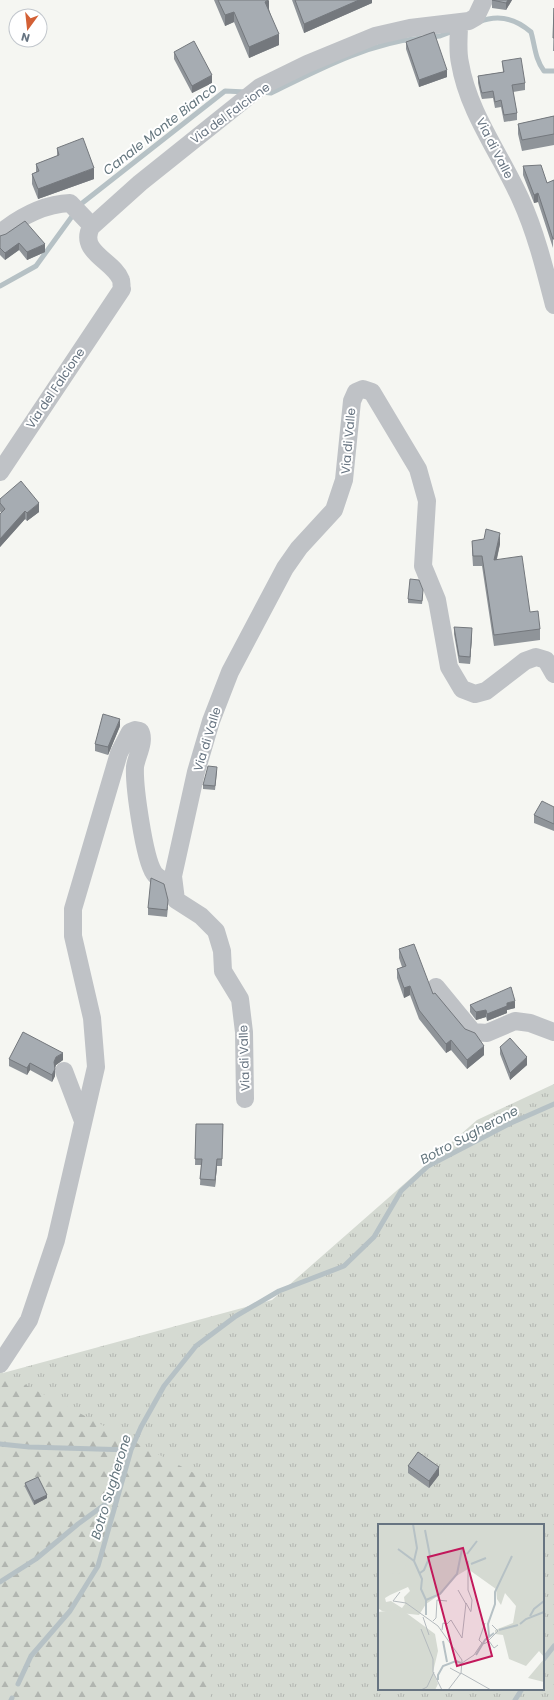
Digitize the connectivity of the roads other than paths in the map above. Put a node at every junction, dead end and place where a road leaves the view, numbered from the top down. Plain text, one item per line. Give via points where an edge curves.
1 (484, 0) edge
2 (459, 31) junction
3 (89, 222) junction
4 (0, 233) edge
5 (554, 305) edge
6 (0, 472) edge
7 (554, 674) edge
8 (173, 876) junction
9 (436, 988) dead end
10 (554, 1032) edge
11 (64, 1071) dead end
12 (246, 1099) dead end
13 (83, 1121) junction
14 (0, 1364) edge

1 - 2 street via 476,17
2 - 3 street, Via del Falcione via 410,28 370,37 260,87
2 - 5 street, Via di Valle via 460,64 468,91 521,200
3 - 4 street via 70,203 58,203 33,212
3 - 6 street, Via del Falcione via 89,243 95,253 121,280 122,289
7 - 8 street, Via di Valle via 546,660 536,657 525,661 486,691 475,694 462,689 449,667 437,600 423,566 427,501 418,469 372,392 363,389 356,392 349,418 344,480 334,510 298,548 285,568 230,672 196,772
8 - 12 street, Via di Valle via 176,900 201,916 216,931 222,951 223,971 240,999 244,1032
8 - 13 street via 166,881 159,879 147,857 135,780 135,765 142,734 135,730 130,732 119,753 73,909 73,936 92,1018 96,1067
9 - 10 street via 473,1032 487,1033 515,1021 530,1023
11 - 13 street
13 - 14 street via 56,1240 29,1320

